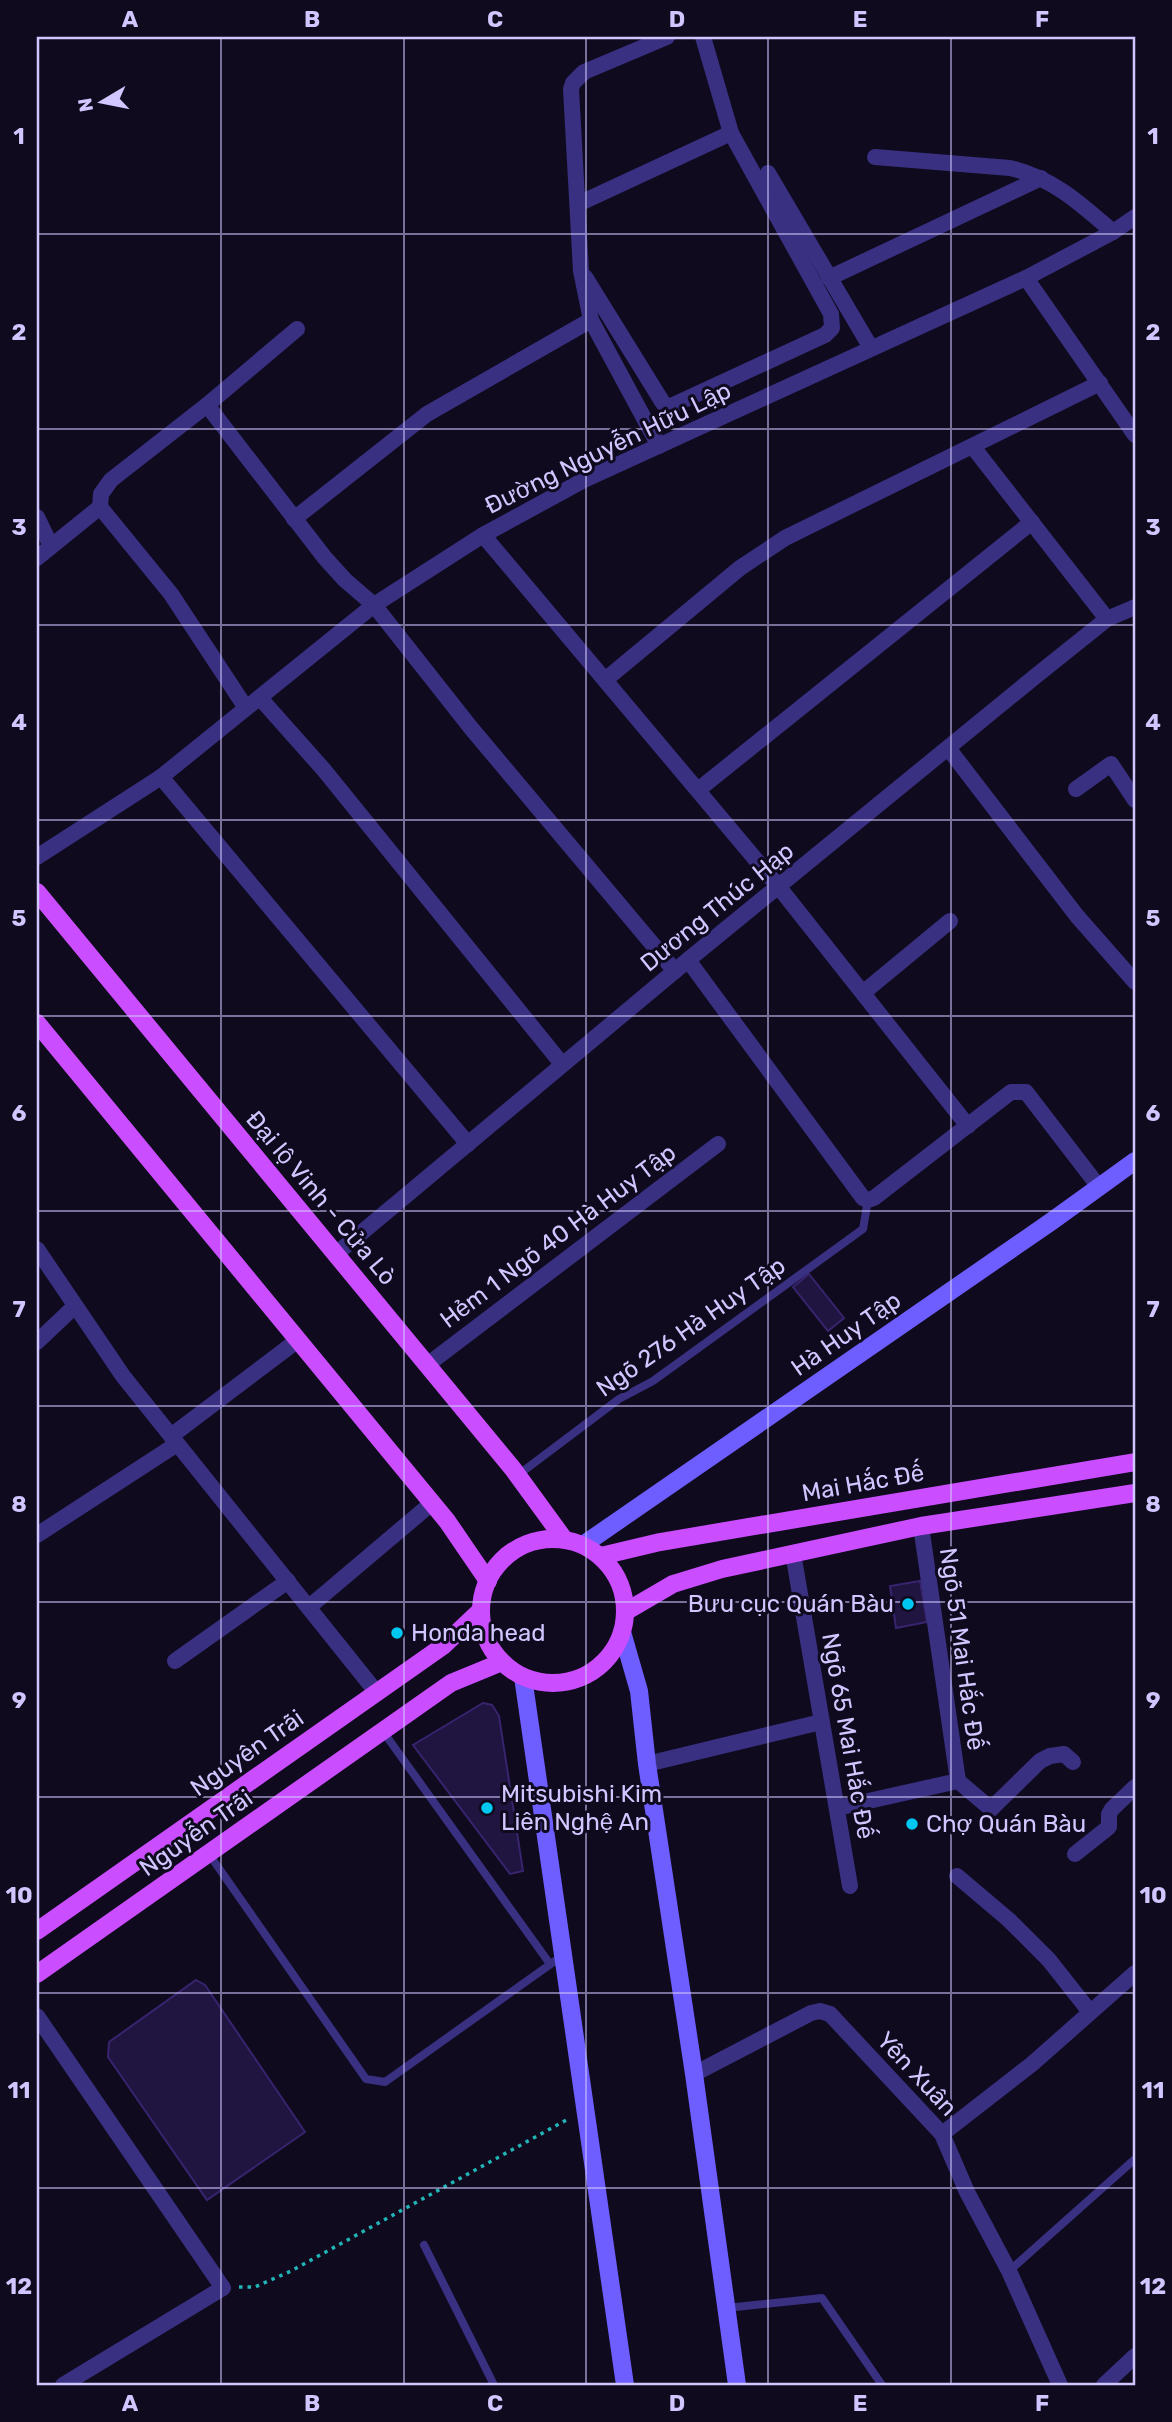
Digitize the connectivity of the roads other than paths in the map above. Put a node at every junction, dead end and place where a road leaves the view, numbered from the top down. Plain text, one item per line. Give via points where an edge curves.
1 (667, 37) edge
2 (703, 37) edge
3 (731, 133) junction
4 (875, 157) dead end
5 (768, 173) dead end
6 (1041, 178) junction
7 (578, 204) junction
8 (1135, 217) edge
9 (1113, 232) junction
10 (581, 271) junction
11 (829, 278) junction
12 (1026, 278) junction
13 (591, 320) junction
14 (297, 328) dead end
15 (871, 348) junction
16 (1100, 383) junction
17 (207, 405) junction
18 (1135, 435) edge
19 (659, 446) junction
20 (973, 447) junction
21 (100, 506) junction
22 (37, 517) edge
23 (294, 519) junction
24 (1032, 522) junction
25 (483, 536) junction
26 (51, 546) junction
27 (37, 558) edge
28 (374, 605) junction
29 (1135, 607) edge
30 (1107, 619) junction
31 (606, 680) junction
32 (260, 698) junction
33 (246, 708) junction
34 (948, 748) junction
35 (161, 776) junction
36 (1076, 789) dead end
37 (1133, 789) edge
38 (698, 790) junction
39 (37, 857) edge
40 (778, 886) junction
41 (37, 892) edge
42 (950, 921) dead end
43 (688, 960) junction
44 (675, 971) junction
45 (1135, 982) edge
46 (864, 992) junction
47 (37, 1023) edge
48 (562, 1065) junction
49 (968, 1126) junction
50 (468, 1144) junction
51 (718, 1144) dead end
52 (1135, 1161) edge
53 (1099, 1186) junction
54 (868, 1200) junction
55 (37, 1249) edge
56 (336, 1254) junction
57 (75, 1306) junction
58 (298, 1340) junction
59 (37, 1342) edge
60 (427, 1365) junction
61 (174, 1440) junction
62 (1135, 1462) edge
63 (518, 1475) junction
64 (1135, 1493) edge
65 (432, 1503) junction
66 (921, 1526) junction
67 (37, 1535) edge
68 (564, 1539) junction
69 (583, 1545) junction
70 (793, 1553) junction
71 (601, 1556) junction
72 (288, 1581) junction
73 (488, 1581) junction
74 (309, 1607) junction
75 (481, 1611) junction
76 (625, 1612) junction
77 (622, 1632) junction
78 (176, 1661) dead end
79 (502, 1662) junction
80 (523, 1677) junction
81 (377, 1693) junction
82 (821, 1722) junction
83 (382, 1730) junction
84 (1073, 1762) dead end
85 (648, 1764) junction
86 (958, 1781) junction
87 (1135, 1787) edge
88 (837, 1808) junction
89 (209, 1854) junction
90 (1075, 1854) dead end
91 (957, 1877) dead end
92 (850, 1886) dead end
93 (37, 1931) edge
94 (557, 1959) junction
95 (1135, 1973) edge
96 (37, 1974) edge
97 (1090, 2012) junction
98 (37, 2016) edge
99 (694, 2074) junction
100 (942, 2134) junction
101 (1135, 2160) edge
102 (424, 2245) dead end
103 (1009, 2271) junction
104 (726, 2308) junction
105 (1135, 2356) edge
106 (63, 2385) edge
107 (494, 2385) edge
108 (625, 2385) edge
109 (737, 2385) edge
110 (882, 2385) edge
111 (1060, 2385) edge
112 (1104, 2385) edge

1 - 7 street via 584,72 573,83
2 - 3 street
3 - 7 street
3 - 10 street via 831,314 829,332 669,407
4 - 6 street via 1010,168
5 - 11 street
6 - 9 street
6 - 11 street
7 - 10 street
8 - 9 street, Đường Nguyễn Hữu Lập
9 - 12 street, Đường Nguyễn Hữu Lập
10 - 13 street
11 - 15 street
12 - 15 street, Đường Nguyễn Hữu Lập
12 - 16 street
13 - 19 street
13 - 23 street via 427,414
14 - 17 street
15 - 19 street, Đường Nguyễn Hữu Lập
16 - 18 street
16 - 20 street
17 - 21 street via 111,480 101,494
17 - 23 street
19 - 25 street, Đường Nguyễn Hữu Lập via 584,480
20 - 24 street
20 - 31 street via 766,549
21 - 26 street
21 - 33 street via 171,594
22 - 26 street
23 - 28 street via 345,580
24 - 30 street
24 - 38 street
25 - 28 street, Đường Nguyễn Hữu Lập
25 - 31 street
26 - 27 street
28 - 32 street, Đường Nguyễn Hữu Lập
28 - 44 street
29 - 30 street, Dương Thúc Hạp
30 - 34 street, Dương Thúc Hạp
31 - 38 street
32 - 33 street, Đường Nguyễn Hữu Lập
32 - 48 street via 324,770
33 - 35 street, Đường Nguyễn Hữu Lập
34 - 40 street, Dương Thúc Hạp
34 - 45 street via 1077,916
35 - 39 street, Đường Nguyễn Hữu Lập
35 - 50 street
36 - 37 street via 1111,764
38 - 40 street
40 - 43 street, Dương Thúc Hạp
40 - 46 street
41 - 56 main road, Đại lộ Vinh - Cửa Lò
42 - 46 street
43 - 44 street, Dương Thúc Hạp
43 - 54 street
44 - 48 street, Dương Thúc Hạp
46 - 49 street
47 - 58 main road
48 - 50 street, Dương Thúc Hạp
49 - 53 street via 1011,1092 1026,1092
49 - 54 street
50 - 56 street, Dương Thúc Hạp
51 - 60 street, Hẻm 1 Ngõ 40 Hà Huy Tập
52 - 53 street, Hà Huy Tập
53 - 69 street, Hà Huy Tập
54 - 63 lane, Ngõ 276 Hà Huy Tập via 863,1229
55 - 57 street
56 - 60 main road, Đại lộ Vinh - Cửa Lò
57 - 59 street
57 - 61 street
58 - 61 street
58 - 65 main road
60 - 63 main road, Đại lộ Vinh - Cửa Lò
61 - 67 street
61 - 72 street
62 - 71 main road, Mai Hắc Đế
63 - 68 main road, Đại lộ Vinh - Cửa Lò
64 - 66 main road
65 - 73 main road
65 - 74 street
66 - 70 main road
66 - 86 street, Ngõ 51 Mai Hắc Đế
68 - 69 main road
68 - 73 main road via 523,1545 506,1556
69 - 71 main road
70 - 76 main road via 673,1584
70 - 82 street, Ngõ 65 Mai Hắc Đế
71 - 76 main road via 614,1572
72 - 74 street
72 - 78 street
73 - 75 main road
74 - 81 street
75 - 79 main road via 483,1631
75 - 81 main road, Nguyên Trãi via 443,1646
76 - 77 main road
77 - 80 main road via 614,1651 583,1678 563,1684
77 - 85 street via 639,1691
79 - 80 main road
79 - 83 main road via 452,1683
80 - 94 street
81 - 93 main road, Nguyên Trãi
82 - 85 street
82 - 88 street, Ngõ 65 Mai Hắc Đế
83 - 89 main road, Nguyễn Trãi
83 - 94 lane
84 - 86 street via 1064,1754 1040,1761 991,1809
85 - 99 street
86 - 88 street, Ngõ 51 Mai Hắc Đế
87 - 90 street via 1112,1809 1109,1827
88 - 92 street, Ngõ 65 Mai Hắc Đế
89 - 94 lane via 366,2079 385,2082
89 - 96 main road, Nguyễn Trãi
91 - 97 street via 1049,1959
94 - 108 street
95 - 97 street
97 - 100 street
98 - 106 street via 223,2288
99 - 100 street, Yên Xuân via 820,2011 830,2014
99 - 104 street
100 - 103 street, Yên Xuân
101 - 103 lane
102 - 107 lane
103 - 111 street, Yên Xuân
104 - 109 street
104 - 110 lane via 822,2298
105 - 112 street

